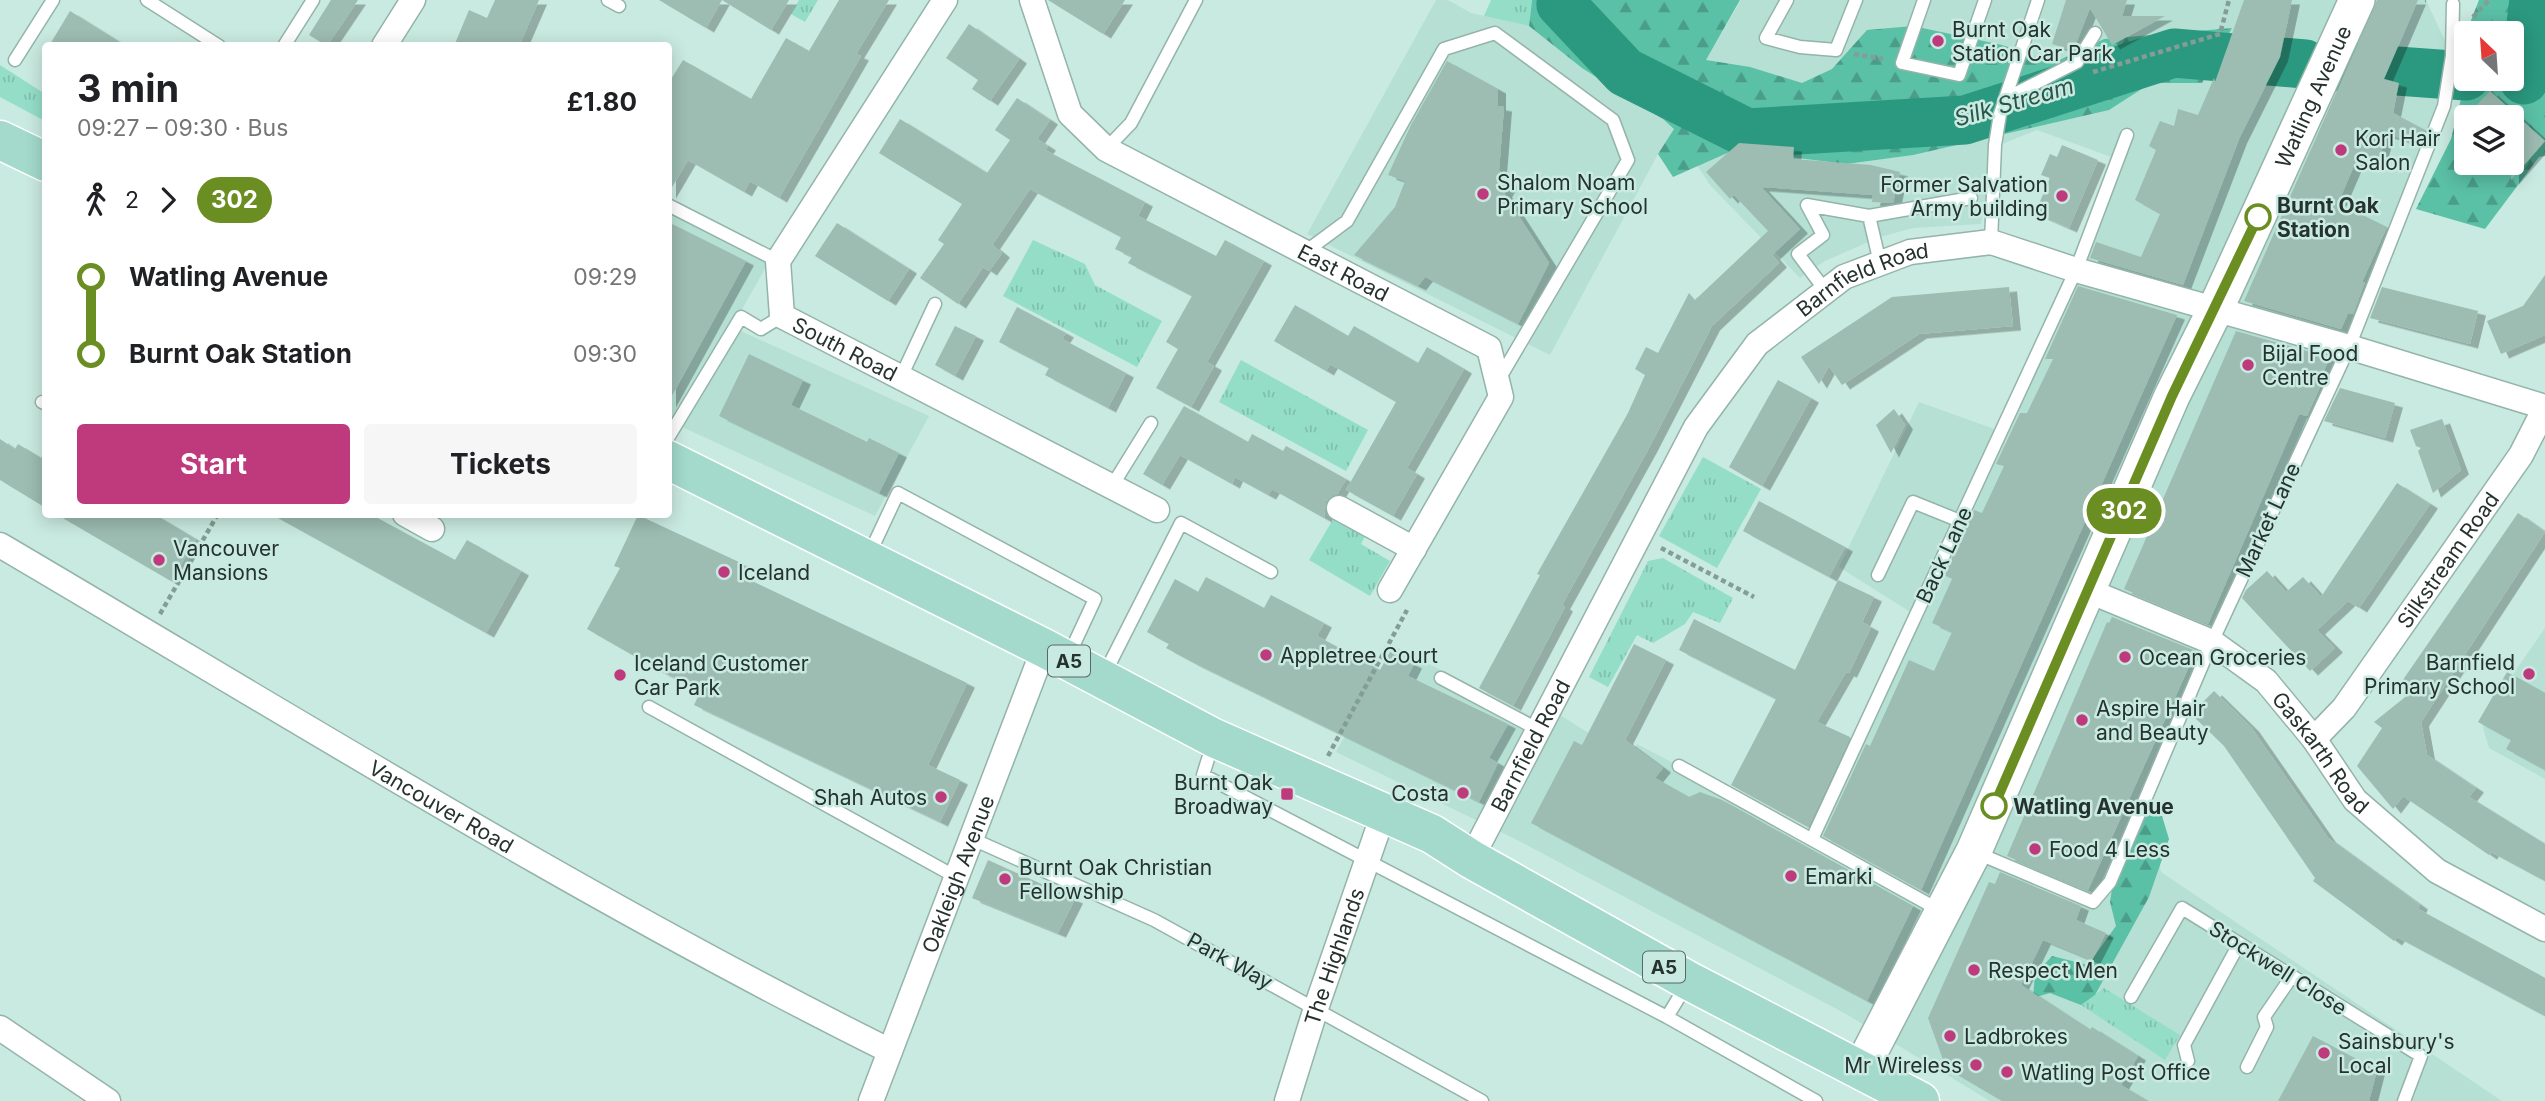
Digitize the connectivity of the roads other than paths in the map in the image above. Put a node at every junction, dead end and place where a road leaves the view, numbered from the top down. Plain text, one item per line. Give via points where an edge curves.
1 (53, 0) edge
2 (147, 0) edge
3 (313, 0) edge
4 (413, 0) edge
5 (946, 0) edge
6 (1031, 0) edge
7 (1196, 0) edge
8 (1787, 0) edge
9 (1856, 0) edge
10 (1924, 0) edge
11 (1985, 0) edge
12 (2038, 0) edge
13 (2357, 0) edge
14 (2453, 4) dead end
15 (2095, 33) dead end
16 (213, 42) edge
17 (287, 42) edge
18 (387, 42) edge
19 (15, 60) dead end
20 (2005, 99) junction
21 (2127, 135) dead end
22 (0, 140) edge
23 (1106, 149) junction
24 (42, 160) edge
25 (1971, 198) dead end
26 (672, 207) edge
27 (1869, 216) junction
28 (1991, 242) junction
29 (1305, 252) junction
30 (778, 261) junction
31 (1880, 263) junction
32 (2076, 270) junction
33 (1825, 290) junction
34 (935, 304) dead end
35 (2216, 308) junction
36 (782, 316) junction
37 (2349, 346) junction
38 (901, 377) junction
39 (1497, 381) junction
40 (2545, 407) edge
41 (1151, 423) dead end
42 (672, 431) edge
43 (672, 462) edge
44 (1112, 486) junction
45 (1339, 508) dead end
46 (1157, 510) dead end
47 (412, 518) edge
48 (1959, 521) junction
49 (432, 529) dead end
50 (0, 545) edge
51 (1414, 549) junction
52 (867, 560) junction
53 (1271, 572) dead end
54 (1878, 575) dead end
55 (1390, 590) road end
56 (2089, 592) junction
57 (2212, 642) junction
58 (1056, 654) junction
59 (1103, 678) junction
60 (1441, 678) dead end
61 (649, 707) dead end
62 (1539, 730) junction
63 (1214, 738) junction
64 (2314, 738) junction
65 (1679, 766) dead end
66 (1384, 812) junction
67 (970, 838) junction
68 (1812, 839) junction
69 (1974, 851) junction
70 (1368, 859) junction
71 (1471, 859) junction
72 (956, 877) junction
73 (1944, 913) junction
74 (2545, 929) edge
75 (2239, 944) junction
76 (2292, 976) junction
77 (1689, 981) junction
78 (2131, 997) dead end
79 (1316, 1008) junction
80 (1667, 1017) junction
81 (0, 1028) edge
82 (890, 1051) junction
83 (2188, 1061) dead end
84 (2247, 1067) dead end
85 (1861, 1069) junction
86 (108, 1101) edge
87 (871, 1101) edge
88 (1287, 1101) edge
89 (1482, 1101) edge
90 (1815, 1101) edge
91 (1920, 1101) edge
92 (2404, 1101) edge

1 - 19 lane
2 - 16 lane
3 - 17 lane
4 - 18 street
5 - 30 street
6 - 23 street, East Road via 1070,114
7 - 23 lane via 1131,123
8 - 9 lane via 1766,38 1836,50
10 - 11 lane via 1902,63 1959,75
12 - 20 lane
13 - 35 street, Watling Avenue
14 - 37 lane, Market Lane via 2444,106
15 - 20 lane via 2077,62
20 - 28 lane via 1995,145
21 - 32 lane, Back Lane
22 - 24 main road
23 - 29 street, East Road
25 - 27 lane
26 - 30 lane
27 - 31 lane
27 - 33 lane via 1807,205 1823,235 1798,254
28 - 31 street, Barnfield Road via 1910,252
28 - 32 street, Barnfield Road
29 - 39 street, East Road via 1489,348
29 - 39 lane via 1347,221 1444,49 1495,33 1613,120 1629,160
30 - 36 street, South Road
31 - 33 street, Barnfield Road
32 - 35 street, Barnfield Road
32 - 48 lane, Back Lane
33 - 62 street, Barnfield Road via 1757,344 1696,427
34 - 38 lane
35 - 37 street, Barnfield Road
35 - 56 street, Watling Avenue via 2172,396
36 - 38 street, South Road
36 - 42 lane via 761,329 741,317
37 - 40 street, Barnfield Road
37 - 57 lane, Market Lane
38 - 44 street, South Road
39 - 51 street, East Road via 1501,397
40 - 64 street, Silkstream Road via 2521,456 2344,708
41 - 44 lane
43 - 52 main road, A5
44 - 46 street, South Road
45 - 51 street
47 - 49 street
48 - 54 lane via 1913,502
48 - 68 lane, Back Lane
50 - 82 street, Vancouver Road via 545,868
51 - 55 street, East Road
52 - 58 main road, A5
52 - 58 lane via 898,493 1095,599
53 - 59 lane via 1181,523
56 - 57 street, Gaskarth Road
56 - 69 street, Watling Avenue
57 - 64 street, Gaskarth Road via 2266,681
57 - 69 lane, Market Lane via 2110,882 2093,902
58 - 59 main road, A5
58 - 67 street, Oakleigh Avenue
59 - 63 main road, A5
60 - 62 lane
61 - 72 lane
62 - 71 street, Barnfield Road
63 - 66 main road, A5
63 - 70 lane via 1203,775
64 - 74 street, Gaskarth Road via 2355,800 2437,872
65 - 68 lane
66 - 70 street, The Highlands
66 - 71 main road, A5
67 - 72 street, Oakleigh Avenue
67 - 79 lane, Park Way via 1154,920
68 - 73 lane
69 - 73 street, Watling Avenue
70 - 79 street, The Highlands
70 - 80 lane
71 - 77 main road, A5
72 - 82 street, Oakleigh Avenue
73 - 85 street, Watling Avenue
75 - 76 lane, Stockwell Close
75 - 78 lane, Stockwell Close via 2182,908
75 - 83 lane via 2184,1045
76 - 84 lane via 2264,1017 2267,1027
76 - 92 lane, Stockwell Close via 2421,1056
77 - 80 lane
77 - 85 main road, A5
79 - 88 street, The Highlands
79 - 89 lane, Park Way
80 - 90 lane
81 - 86 street
82 - 87 street, Oakleigh Avenue
85 - 91 main road, A5

